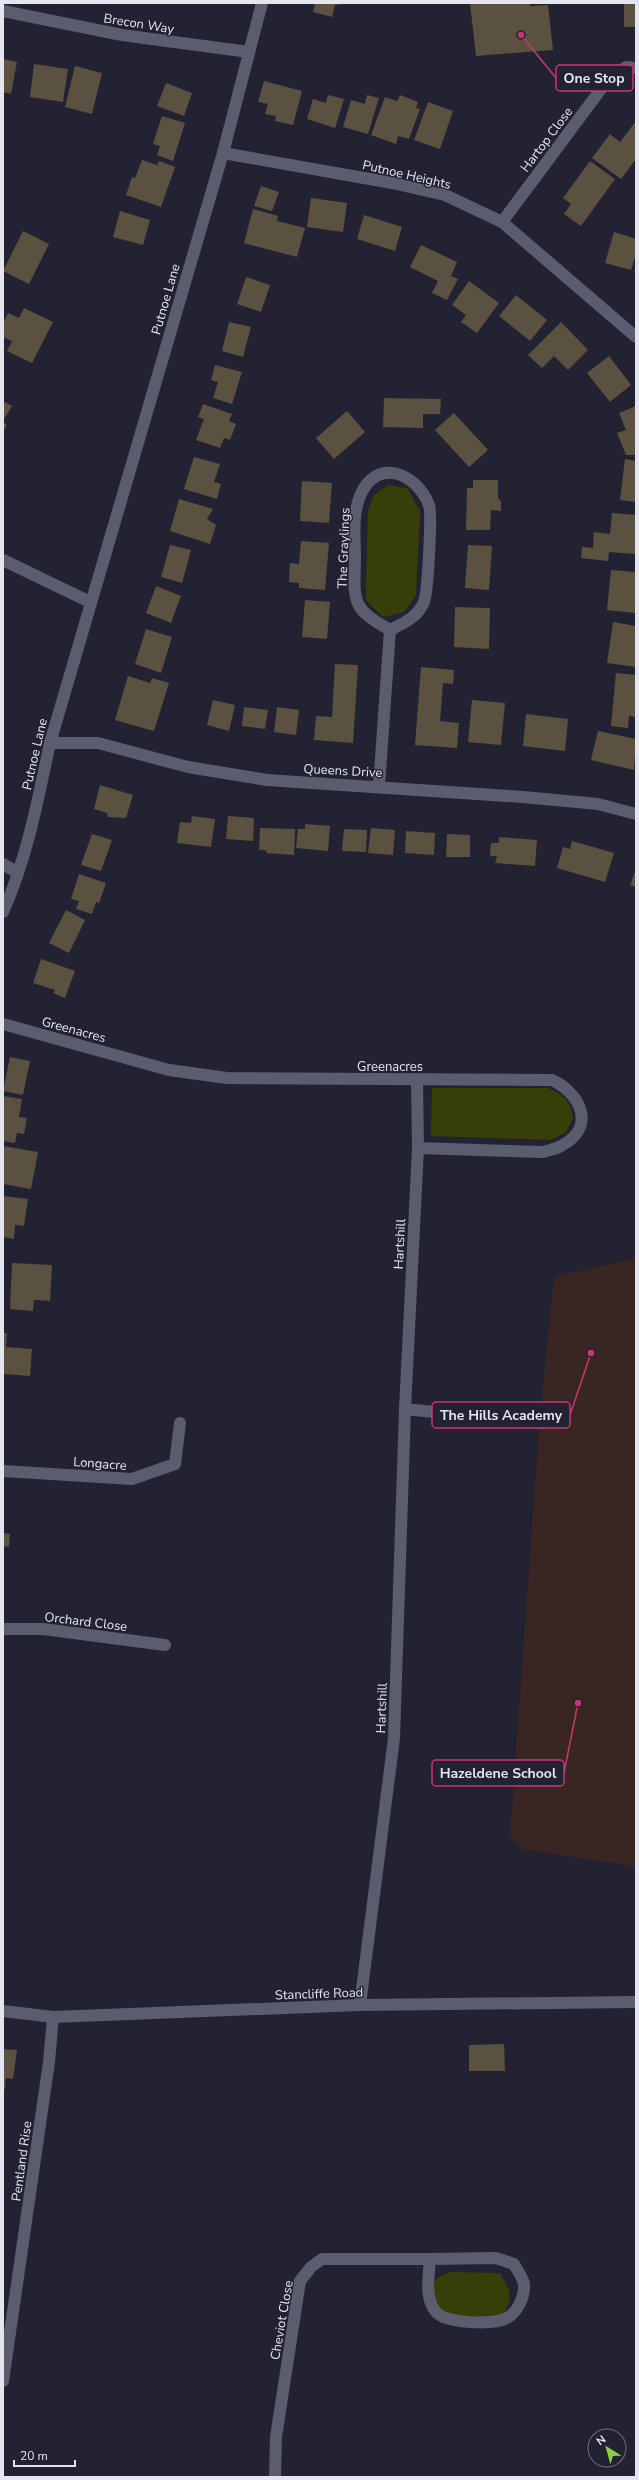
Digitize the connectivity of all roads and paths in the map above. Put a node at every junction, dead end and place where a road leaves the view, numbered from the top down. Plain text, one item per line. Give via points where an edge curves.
1 (262, 3) edge
2 (3, 11) edge
3 (249, 52) junction
4 (636, 68) edge
5 (223, 153) junction
6 (502, 222) junction
7 (636, 337) edge
8 (3, 560) edge
9 (90, 602) junction
10 (390, 630) junction
11 (50, 742) junction
12 (379, 786) junction
13 (636, 814) edge
14 (3, 864) edge
15 (18, 873) junction
16 (3, 912) edge
17 (3, 1024) edge
18 (417, 1080) junction
19 (418, 1148) junction
20 (405, 1409) junction
21 (541, 1422) dead end
22 (180, 1423) dead end
23 (3, 1471) edge
24 (3, 1629) edge
25 (165, 1645) dead end
26 (636, 2002) edge
27 (360, 2005) junction
28 (3, 2011) edge
29 (53, 2017) junction
30 (430, 2259) junction
31 (3, 2381) edge
32 (275, 2477) edge

1 - 3 street, Putnoe Lane
2 - 3 street, Brecon Way via 122,35
3 - 5 street, Putnoe Lane
4 - 6 street, Hartop Close via 626,68 610,77
5 - 6 street, Putnoe Heights via 392,183 445,196
5 - 9 street, Putnoe Lane
6 - 7 street, Putnoe Heights
8 - 9 street
9 - 11 street, Putnoe Lane
10 - 10 street, The Graylings via 370,619 358,607 354,588 356,510 367,482 385,472 402,474 418,486 429,506 429,554 424,601 414,617
10 - 12 street
11 - 12 street, Queens Drive via 98,743 188,767 267,780
11 - 15 street, Putnoe Lane
12 - 13 street, Queens Drive via 598,804
14 - 15 street
15 - 16 street, Putnoe Lane
17 - 18 street, Greenacres via 169,1070 227,1078
18 - 19 street, Hartshill
18 - 19 street, Greenacres via 552,1080 564,1086 576,1098 583,1118 576,1136 561,1147 543,1152
19 - 20 street, Hartshill
20 - 21 street
20 - 27 street, Hartshill via 394,1738
22 - 23 street, Longacre via 175,1464 132,1479
24 - 25 street, Orchard Close via 43,1629
26 - 27 street, Stancliffe Road
27 - 29 street, Stancliffe Road
28 - 29 street, Stancliffe Road
29 - 31 street, Pentland Rise via 49,2062
30 - 30 street, Cheviot Close via 496,2258 514,2264 524,2283 519,2306 507,2318 490,2321 454,2321 437,2313 428,2296
30 - 32 street, Cheviot Close via 322,2259 311,2267 300,2281 276,2437

